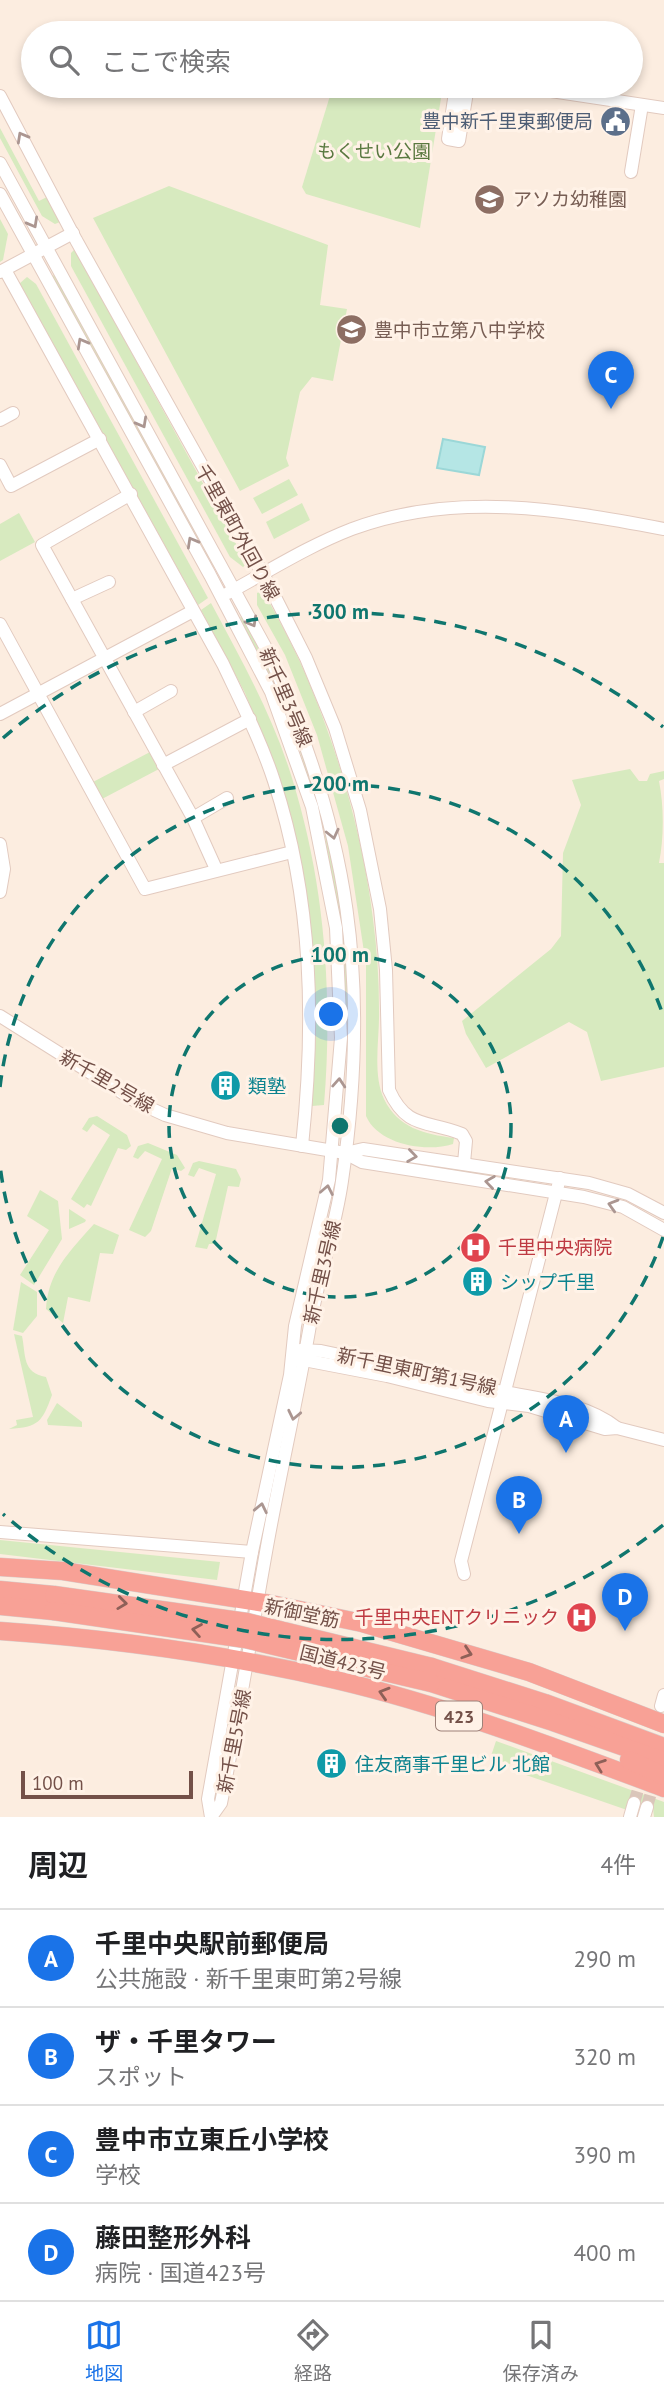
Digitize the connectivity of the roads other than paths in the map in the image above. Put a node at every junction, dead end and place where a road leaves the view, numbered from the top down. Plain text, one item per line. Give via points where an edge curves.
1 (0, 96) edge
2 (457, 98) edge
3 (463, 98) edge
4 (596, 98) edge
5 (642, 105) junction
6 (664, 108) edge
7 (0, 163) edge
8 (631, 172) dead end
9 (0, 194) edge
10 (73, 233) junction
11 (46, 248) junction
12 (33, 254) junction
13 (2, 271) edge
14 (13, 413) dead end
15 (0, 420) edge
16 (100, 439) junction
17 (0, 465) edge
18 (131, 494) junction
19 (664, 529) edge
20 (261, 573) junction
21 (109, 582) dead end
22 (234, 590) junction
23 (222, 596) junction
24 (72, 599) junction
25 (193, 611) junction
26 (0, 624) edge
27 (3, 638) edge
28 (105, 658) junction
29 (171, 691) dead end
30 (37, 694) junction
31 (134, 712) junction
32 (0, 714) edge
33 (250, 719) junction
34 (163, 765) junction
35 (227, 797) dead end
36 (192, 818) junction
37 (0, 844) edge
38 (292, 852) junction
39 (216, 869) junction
40 (0, 892) edge
41 (0, 1016) edge
42 (302, 1146) junction
43 (339, 1152) junction
44 (464, 1163) junction
45 (560, 1178) junction
46 (558, 1192) junction
47 (664, 1213) edge
48 (664, 1230) edge
49 (293, 1352) junction
50 (305, 1354) junction
51 (503, 1397) junction
52 (664, 1440) edge
53 (0, 1532) edge
54 (252, 1552) junction
55 (0, 1567) edge
56 (464, 1574) dead end
57 (0, 1578) edge
58 (107, 1580) junction
59 (0, 1590) edge
60 (251, 1601) junction
61 (54, 1603) junction
62 (0, 1606) edge
63 (0, 1619) edge
64 (0, 1631) edge
65 (139, 1642) junction
66 (241, 1660) junction
67 (432, 1675) junction
68 (545, 1703) junction
69 (526, 1714) junction
70 (664, 1724) edge
71 (664, 1736) edge
72 (664, 1746) edge
73 (664, 1762) edge
74 (664, 1776) edge
75 (664, 1788) edge
76 (642, 1809) tunnel mouth
77 (211, 1817) edge
78 (630, 1817) edge

10 -> 1 street, 千里東町外回り線
2 - 3 street via 458,112
4 - 5 street
5 - 6 street
5 - 8 street
7 -> 11 street, 新千里3号線
9 - 12 street, 新千里3号線
10 - 11 street
10 - 20 street, 千里東町外回り線
11 - 12 street
11 -> 22 street, 新千里3号線
12 - 13 street
23 -> 12 street, 新千里3号線
13 - 16 street
14 - 15 street
16 - 17 street via 11,486
16 - 18 street
18 - 24 street via 42,545
18 - 25 street
19 - 20 street via 543,508 442,508 353,529
20 - 22 street
20 - 44 street, 千里東町外回り線 via 306,658 335,727 362,820 383,937 389,1090 395,1104 412,1119 462,1134 466,1141
21 - 24 street
22 - 23 street
22 -> 43 street, 新千里3号線 via 293,708 326,803 338,857 355,1006 354,1082
43 -> 23 street, 新千里3号線 via 341,1010 336,929 324,857 312,807 271,692
24 - 28 street
25 - 28 street
25 - 33 street
26 - 27 street
27 - 30 street
28 - 30 street
28 - 31 street
29 - 31 street
30 - 32 street
30 - 39 street via 145,889
31 - 34 street
33 - 34 street
33 - 38 street via 274,782
34 - 36 street
35 - 36 street
36 - 39 street
37 - 40 street via 4,869
38 - 39 street
38 - 42 street via 310,977 311,1045
41 - 42 street, 新千里2号線 via 165,1115 218,1131
42 - 43 street, 新千里2号線
43 -> 44 street, 新千里2号線 via 363,1149
46 -> 43 street, 新千里2号線 via 362,1163
49 -> 43 street, 新千里3号線 via 295,1326
43 - 50 street, 新千里3号線
44 - 45 street, 新千里2号線
45 - 46 street, 新千里東町第1号線
45 - 47 street, 新千里2号線 via 628,1194
48 -> 46 street, 新千里2号線 via 623,1207
46 - 51 street, 新千里東町第1号線
49 - 50 street, 新千里東町第1号線
54 -> 49 street, 新千里3号線
50 - 51 street, 新千里東町第1号線
50 -> 60 street, 新千里3号線
51 - 52 street via 579,1410 617,1428
51 - 56 street via 461,1561
53 - 54 street
54 - 60 street, 新千里3号線
55 - 58 highway
57 - 58 highway
58 - 60 highway
59 - 61 highway, 新御堂筋 / 423
60 - 66 street, 新千里3号線
60 -> 70 highway via 362,1623 447,1647 528,1672
61 - 62 highway, 新御堂筋 / 423
61 - 67 highway, 新御堂筋 / 423, bridge
63 - 65 highway via 91,1630
64 - 65 highway, 国道423号 / 423
65 - 66 highway, 国道423号 / 423
75 -> 66 highway, 国道423号 / 423 via 440,1710 346,1682
66 - 77 street, 新千里5号線 via 221,1803
67 - 68 highway, 新御堂筋 / 423
67 - 69 highway, 新御堂筋 / 423
68 - 71 highway
68 - 72 highway, 新御堂筋 / 423
69 - 73 highway, 新御堂筋 / 423
69 - 74 highway
76 - 78 street

